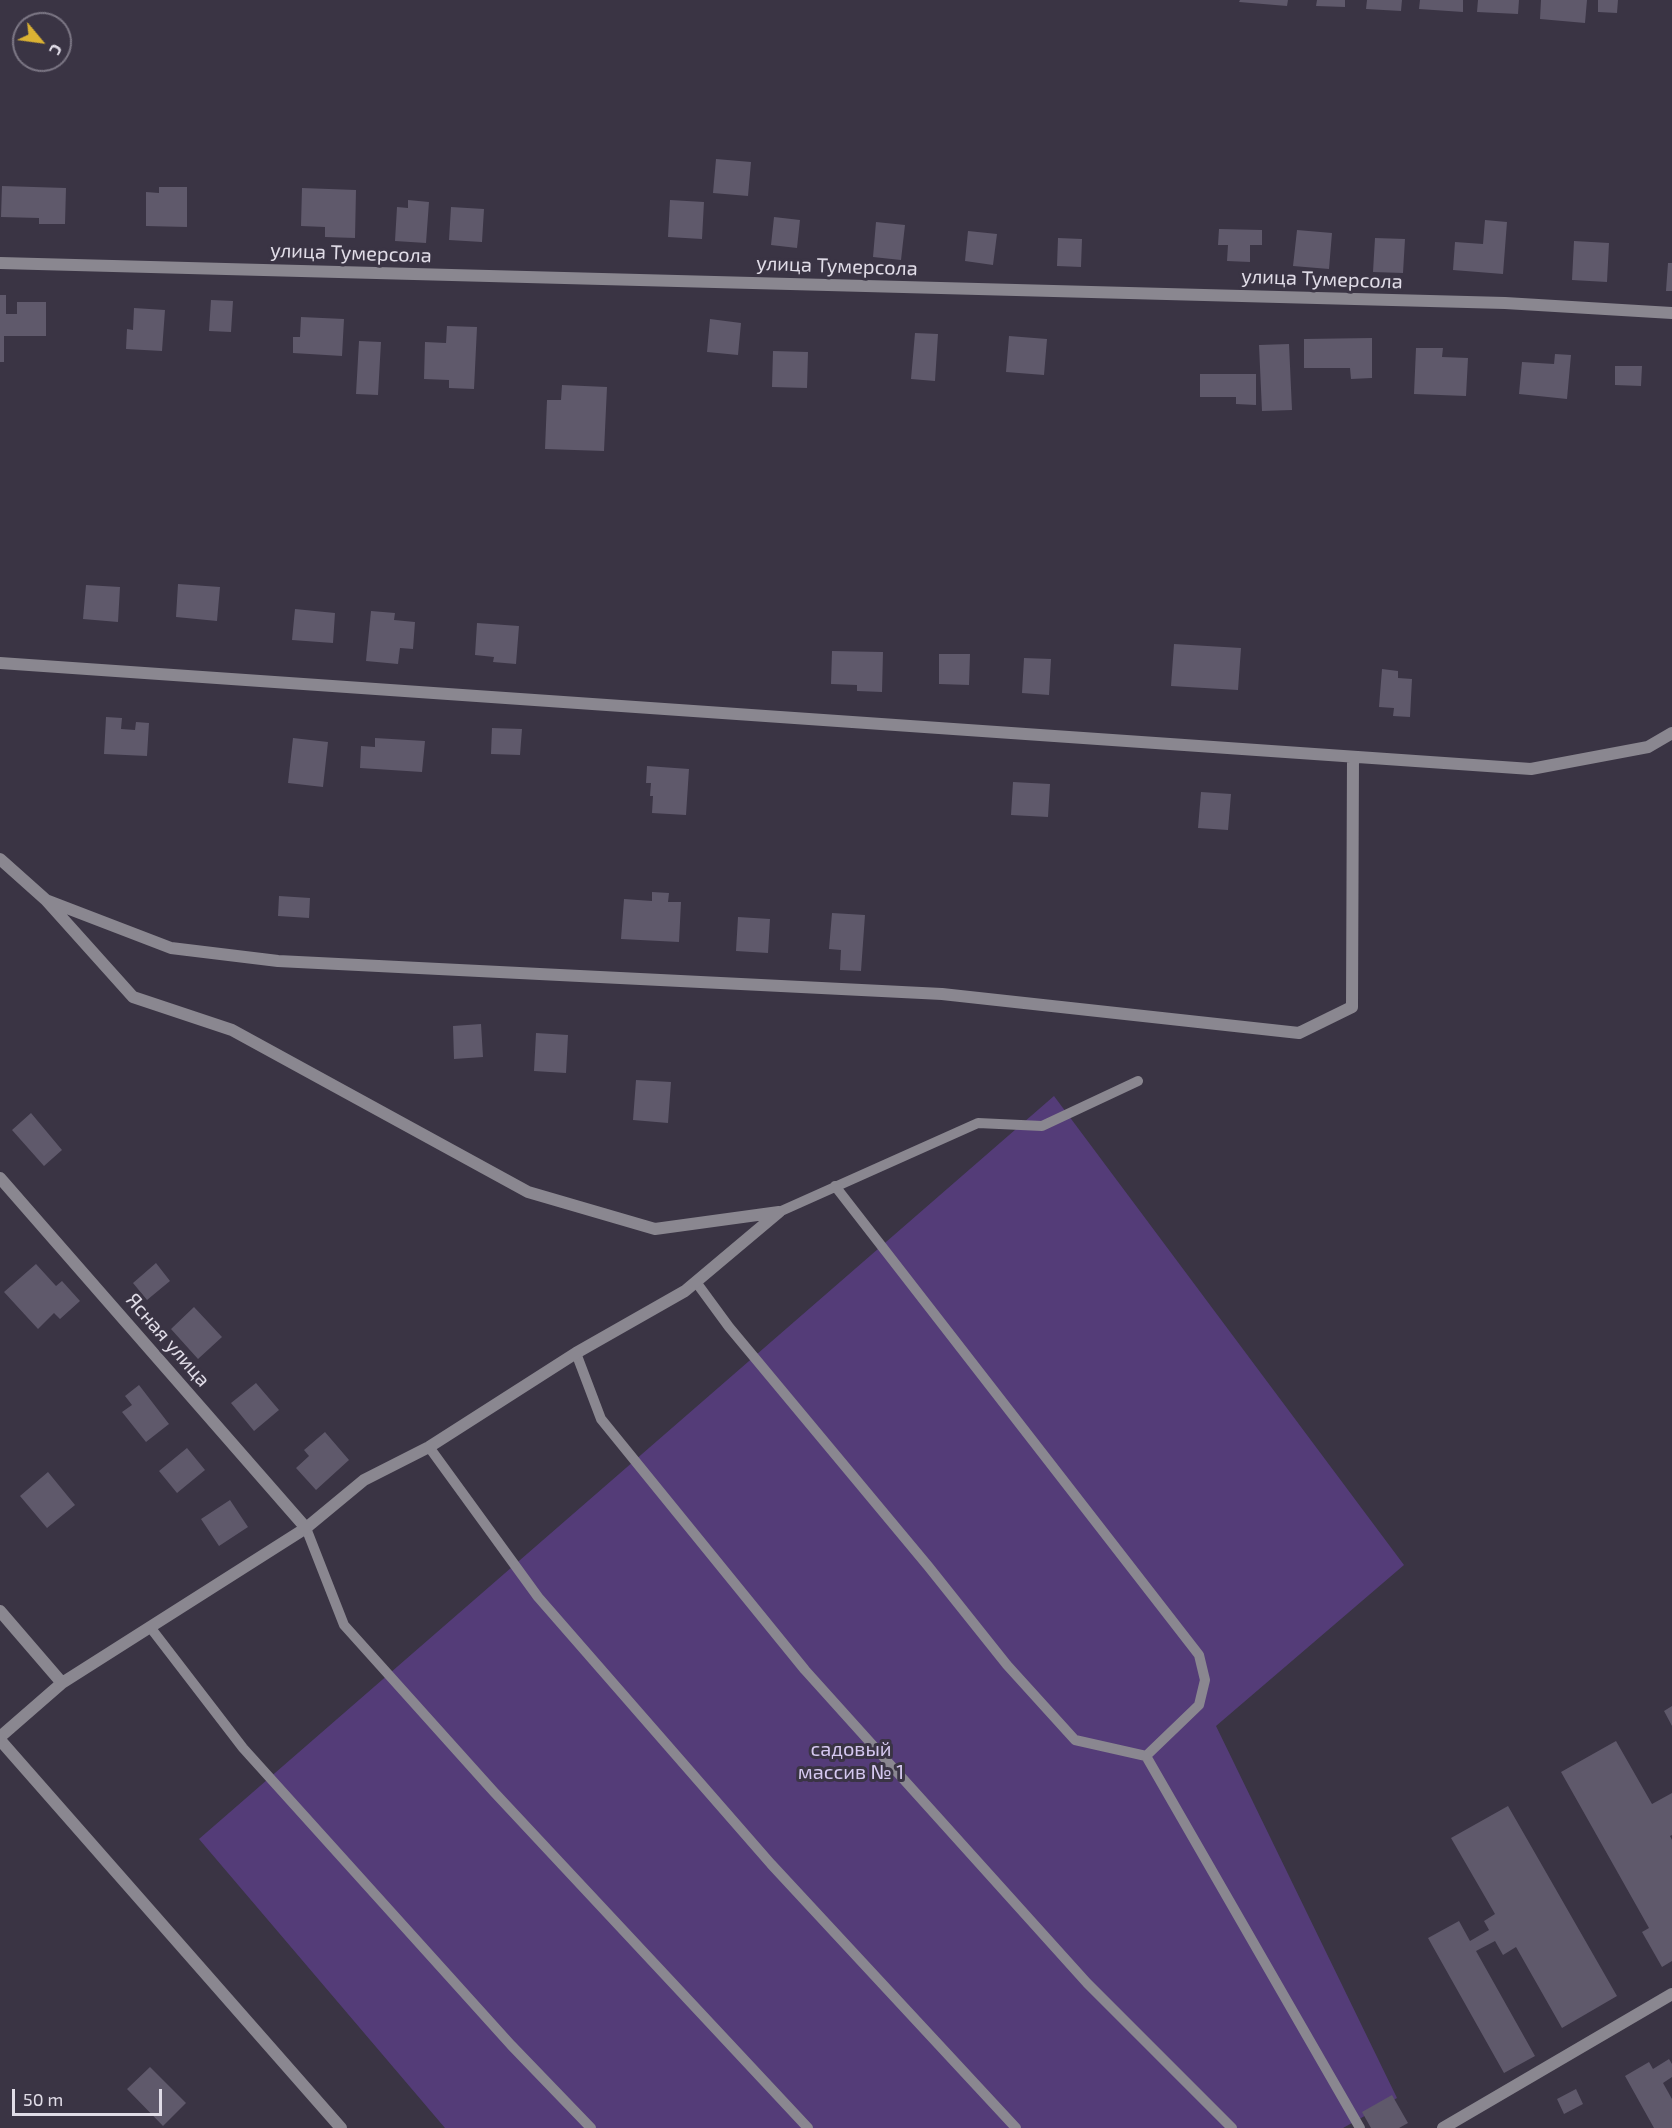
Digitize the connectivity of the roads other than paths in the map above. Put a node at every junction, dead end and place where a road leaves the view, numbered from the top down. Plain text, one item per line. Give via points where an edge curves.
1 (0, 263) edge
2 (1672, 313) edge
3 (0, 663) edge
4 (1672, 734) edge
5 (1353, 757) junction
6 (0, 859) edge
7 (46, 900) junction
8 (1138, 1081) dead end
9 (0, 1178) edge
10 (835, 1186) junction
11 (779, 1212) junction
12 (696, 1282) junction
13 (576, 1353) junction
14 (429, 1447) junction
15 (306, 1528) junction
16 (0, 1611) edge
17 (150, 1627) junction
18 (62, 1683) junction
19 (0, 1739) edge
20 (1146, 1756) junction
21 (1672, 1994) edge
22 (341, 2128) edge
23 (591, 2128) edge
24 (808, 2128) edge
25 (1016, 2128) edge
26 (1232, 2128) edge
27 (1360, 2128) edge
28 (1443, 2128) edge

1 - 2 street, улица Тумерсола via 1505,303
3 - 5 street
4 - 5 street via 1648,747 1531,769
5 - 7 street via 1352,1007 1299,1032 942,994 278,961 171,948
6 - 7 street
7 - 11 street via 132,997 232,1030 528,1192 655,1229
8 - 10 lane via 1042,1126 978,1123
9 - 15 street, Ясная улица
10 - 11 lane
10 - 20 lane via 1199,1655 1205,1680 1199,1705
11 - 12 street
12 - 13 street
12 - 20 lane via 1007,1665 1075,1740
13 - 14 street
13 - 26 lane via 602,1419 805,1670 1086,1983
14 - 15 street via 364,1480
14 - 25 lane via 538,1597 771,1864
15 - 17 street
15 - 24 lane via 344,1625
16 - 18 street
17 - 18 street
17 - 23 lane via 243,1748
18 - 19 street
19 - 22 street
20 - 27 lane
21 - 28 street

